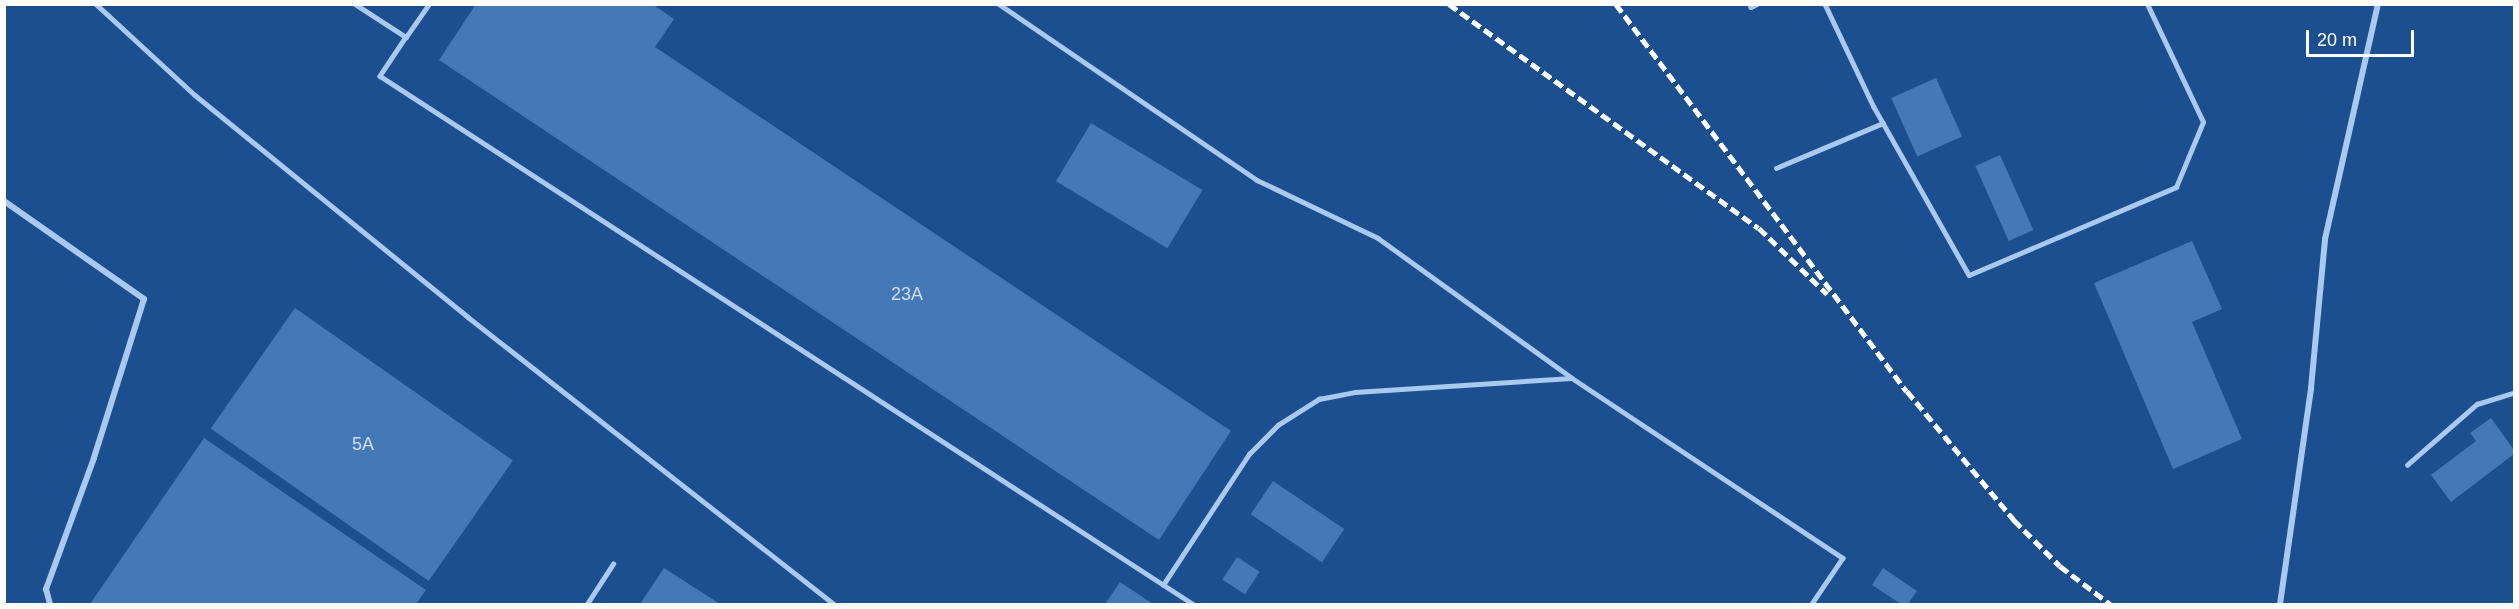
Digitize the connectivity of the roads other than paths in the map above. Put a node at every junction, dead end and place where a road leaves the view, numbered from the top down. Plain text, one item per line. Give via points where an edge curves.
1 (96, 4) edge
2 (355, 4) edge
3 (429, 4) edge
4 (999, 4) edge
5 (1750, 4) edge
6 (1757, 4) edge
7 (1825, 4) edge
8 (2147, 4) edge
9 (2378, 4) edge
10 (406, 37) junction
11 (1883, 123) junction
12 (1776, 168) dead end
13 (4, 201) edge
14 (1572, 378) junction
15 (2514, 393) edge
16 (2407, 465) dead end
17 (613, 564) dead end
18 (1163, 585) junction
19 (50, 604) edge
20 (587, 604) edge
21 (834, 604) edge
22 (1193, 604) edge
23 (1812, 604) edge
24 (2280, 604) edge

1 - 21 lane via 195,95 450,302
2 - 10 lane
3 - 10 lane
4 - 14 lane via 1257,180 1378,238
5 - 6 lane
7 - 11 lane
8 - 11 lane via 2203,122 2176,188 1969,275
9 - 24 street via 2325,239 2311,388
10 - 18 lane via 380,76
11 - 12 lane
13 - 19 street via 144,299 94,458 46,589
14 - 18 lane via 1355,392 1319,399 1278,425 1249,454
14 - 23 lane via 1843,558
15 - 16 lane via 2477,404
17 - 20 lane
18 - 22 lane

